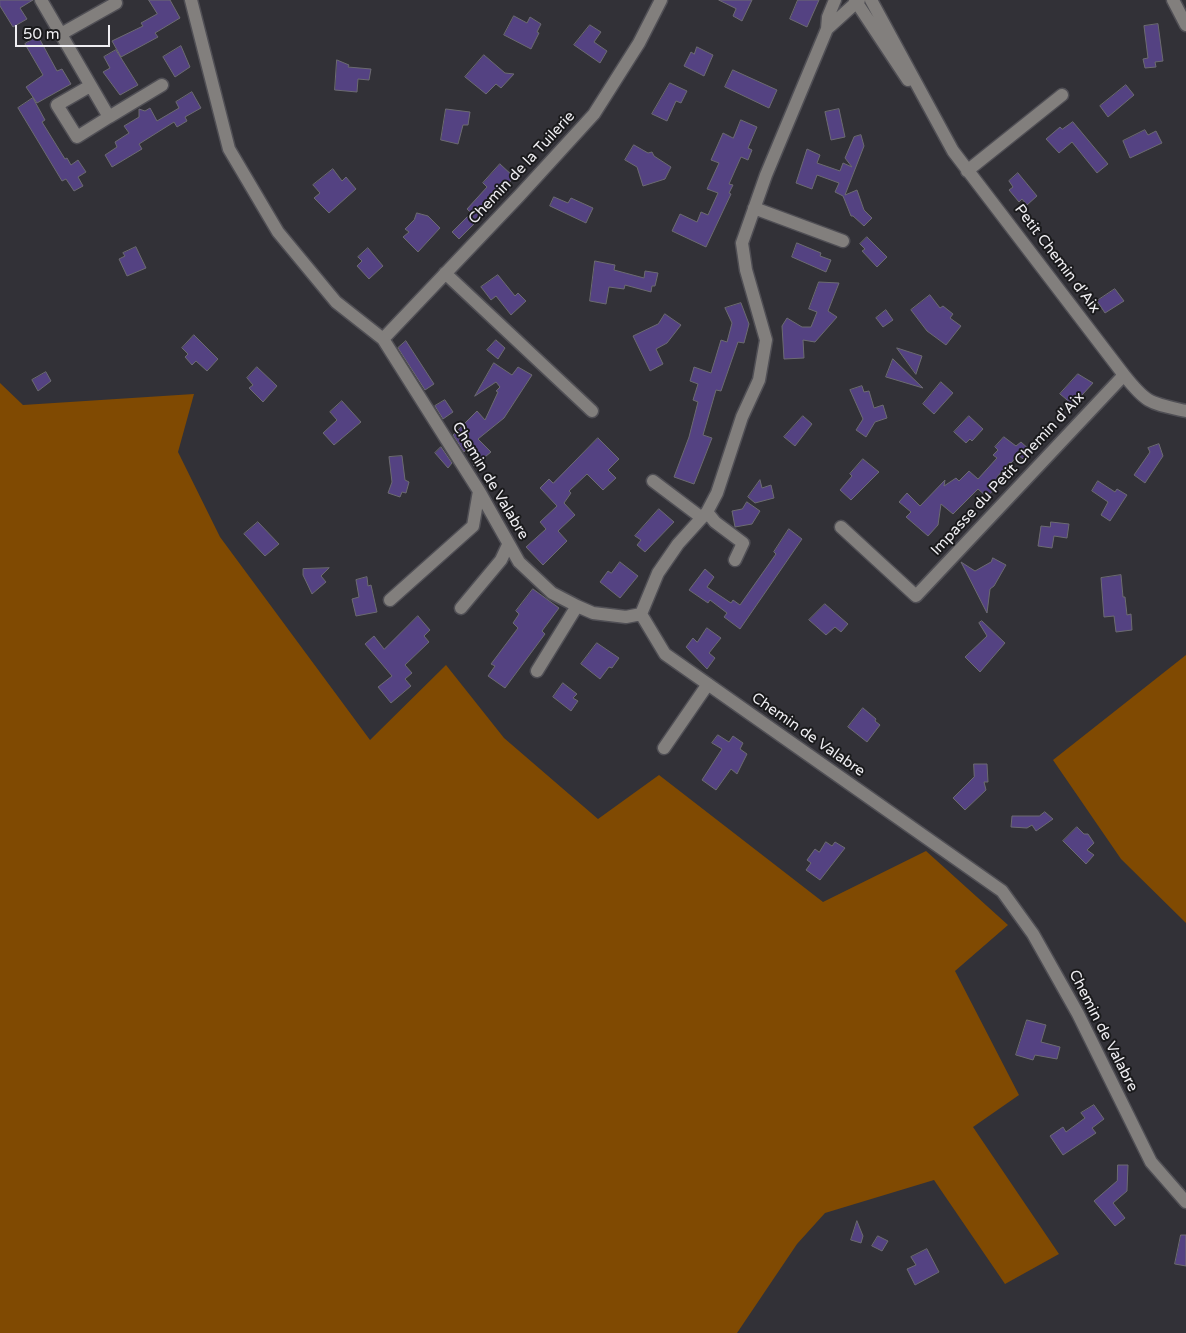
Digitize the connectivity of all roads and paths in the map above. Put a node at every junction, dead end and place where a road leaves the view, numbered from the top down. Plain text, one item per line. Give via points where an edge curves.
1 (41, 0) edge
2 (191, 0) edge
3 (661, 0) edge
4 (835, 0) edge
5 (870, 0) edge
6 (1173, 0) edge
7 (859, 1) edge
8 (116, 3) dead end
9 (1186, 25) edge
10 (827, 29) junction
11 (61, 34) junction
12 (891, 36) junction
13 (162, 85) dead end
14 (90, 86) junction
15 (1062, 95) dead end
16 (924, 99) junction
17 (109, 117) junction
18 (967, 170) junction
19 (754, 208) junction
20 (843, 241) dead end
21 (445, 273) junction
22 (383, 339) junction
23 (1124, 375) junction
24 (592, 411) dead end
25 (1186, 411) edge
26 (653, 481) dead end
27 (478, 490) junction
28 (704, 515) junction
29 (841, 527) dead end
30 (508, 545) junction
31 (735, 560) dead end
32 (390, 600) dead end
33 (576, 606) junction
34 (461, 608) dead end
35 (641, 614) junction
36 (537, 671) dead end
37 (708, 684) junction
38 (664, 748) dead end
39 (1186, 1202) edge

1 - 11 street
2 - 22 street, Chemin de Valabre via 230,149 278,232 336,302
3 - 21 street, Chemin de la Tuilerie via 639,43 594,114
4 - 10 street
5 - 12 street, Petit Chemin d'Aix
6 - 9 street
7 - 10 street
7 - 12 street
7 - 16 street, Petit Chemin d'Aix via 901,72
8 - 11 street
10 - 19 street
11 - 14 street
12 - 16 street, Petit Chemin d'Aix
13 - 17 street
14 - 17 street
14 - 17 street via 57,105 77,137
15 - 18 street
16 - 18 street, Petit Chemin d'Aix
18 - 23 street, Petit Chemin d'Aix
19 - 20 street
19 - 28 street via 742,243 746,270 766,340 760,380 742,417 717,493
21 - 22 street, Chemin de la Tuilerie
21 - 24 street
22 - 27 street, Chemin de Valabre
23 - 25 street, Petit Chemin d'Aix via 1142,398
23 - 29 street, Impasse du Petit Chemin d'Aix via 916,596
26 - 28 street
27 - 30 street, Chemin de Valabre
27 - 32 street via 473,526
28 - 31 street via 743,543
28 - 35 street via 658,573
30 - 33 street, Chemin de Valabre via 520,562 552,593
30 - 34 street via 500,560
33 - 35 street, Chemin de Valabre via 593,614 626,617
33 - 36 street
35 - 37 street, Chemin de Valabre via 665,654
37 - 38 street
37 - 39 street, Chemin de Valabre via 1002,891 1033,934 1078,1014 1151,1162

